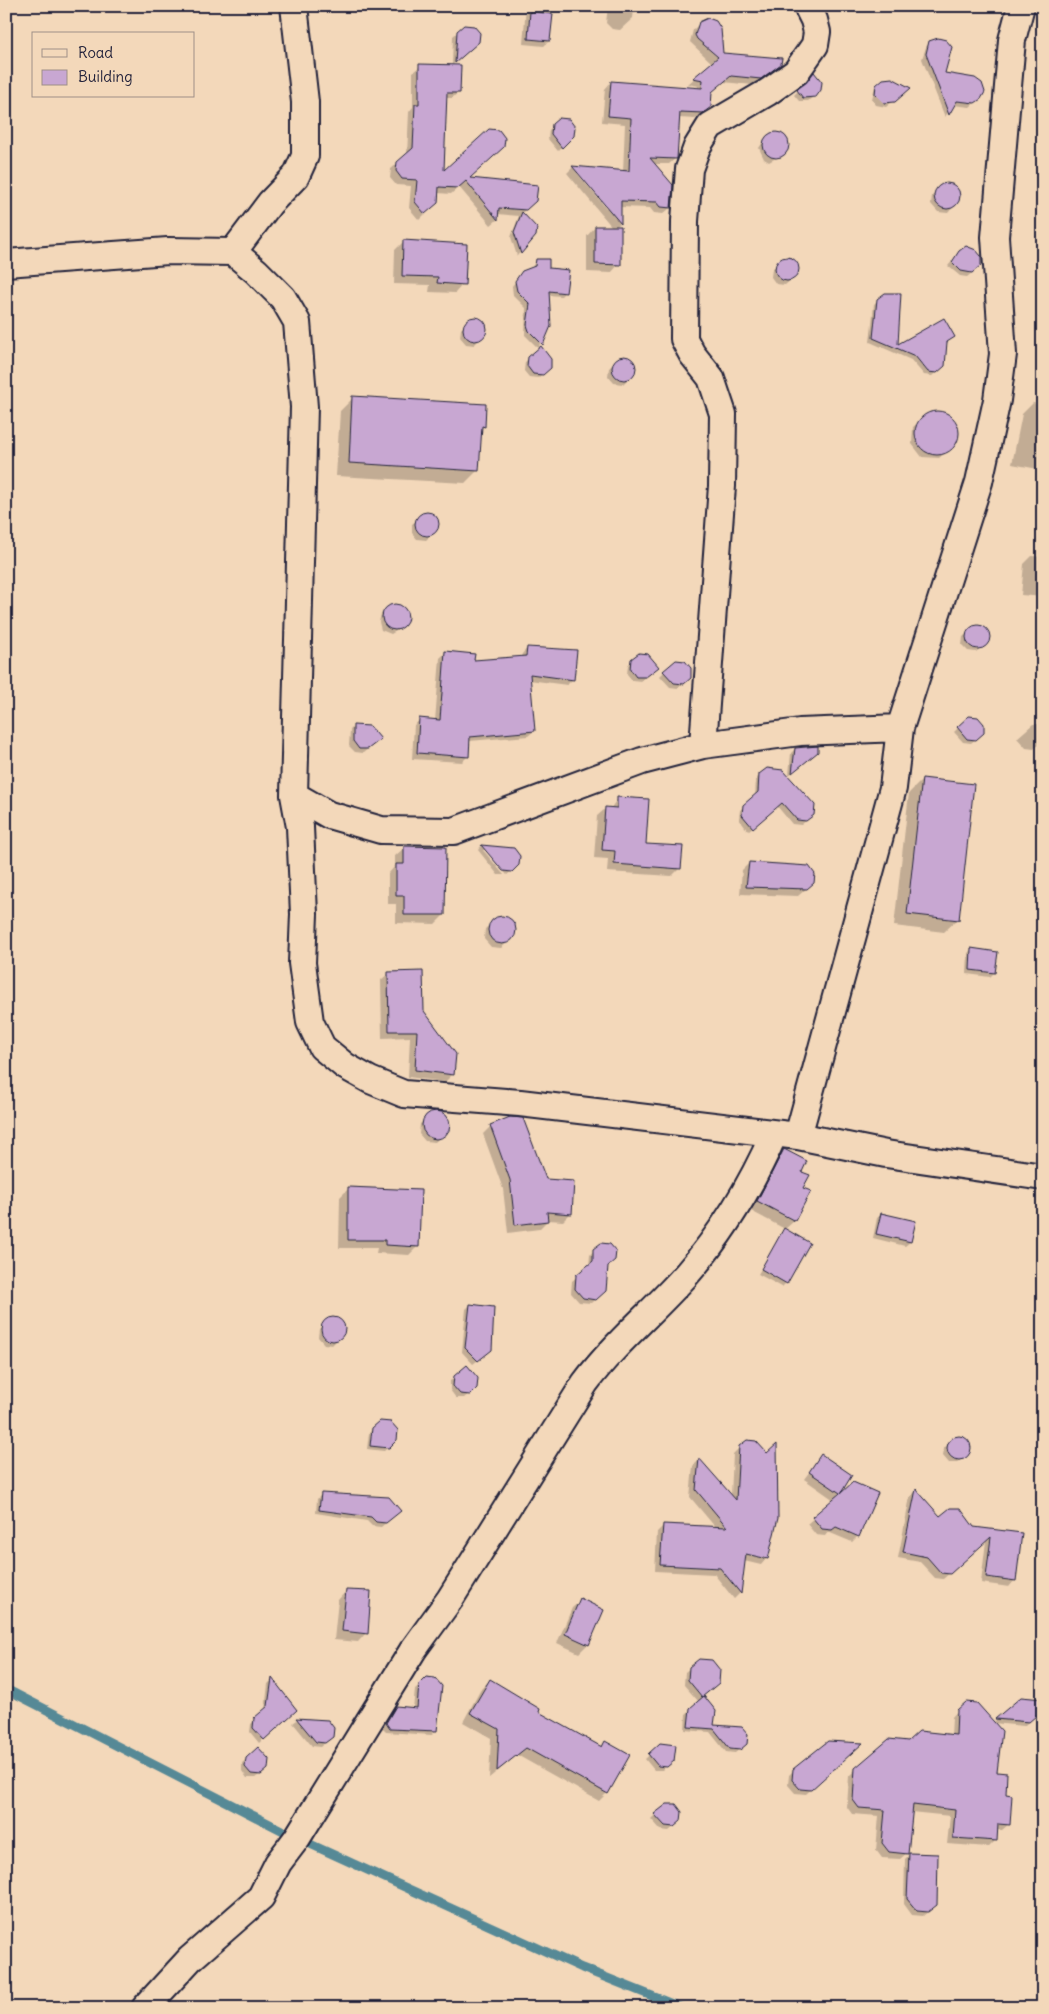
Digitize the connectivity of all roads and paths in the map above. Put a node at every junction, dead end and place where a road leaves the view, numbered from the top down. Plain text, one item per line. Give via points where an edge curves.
1 (294, 6) edge
2 (807, 6) edge
3 (1021, 6) edge
4 (233, 252) junction
5 (6, 263) edge
6 (900, 728) junction
7 (703, 745) junction
8 (294, 795) junction
9 (786, 1135) junction
10 (1043, 1177) edge
11 (146, 2008) edge

1 - 4 street via 306,102 304,156 296,176 270,203
2 - 7 street via 817,32 815,45 796,72 710,126 689,169 684,339 711,378 723,414 719,534
3 - 6 street via 1011,48 995,237 1003,354 997,400 979,482
4 - 5 street via 168,251
4 - 8 street via 283,298 297,322 301,351 304,407
6 - 7 street via 800,732
6 - 9 street via 893,788
7 - 8 street via 642,761 454,831 381,830 329,815
8 - 9 street via 300,827 304,914 302,963 310,1022 322,1047 345,1066 404,1094 511,1102
9 - 10 street via 886,1154
9 - 11 street via 762,1160 731,1214 686,1274 602,1360 585,1383 438,1618 413,1650 297,1838 278,1863 261,1897 190,1959

